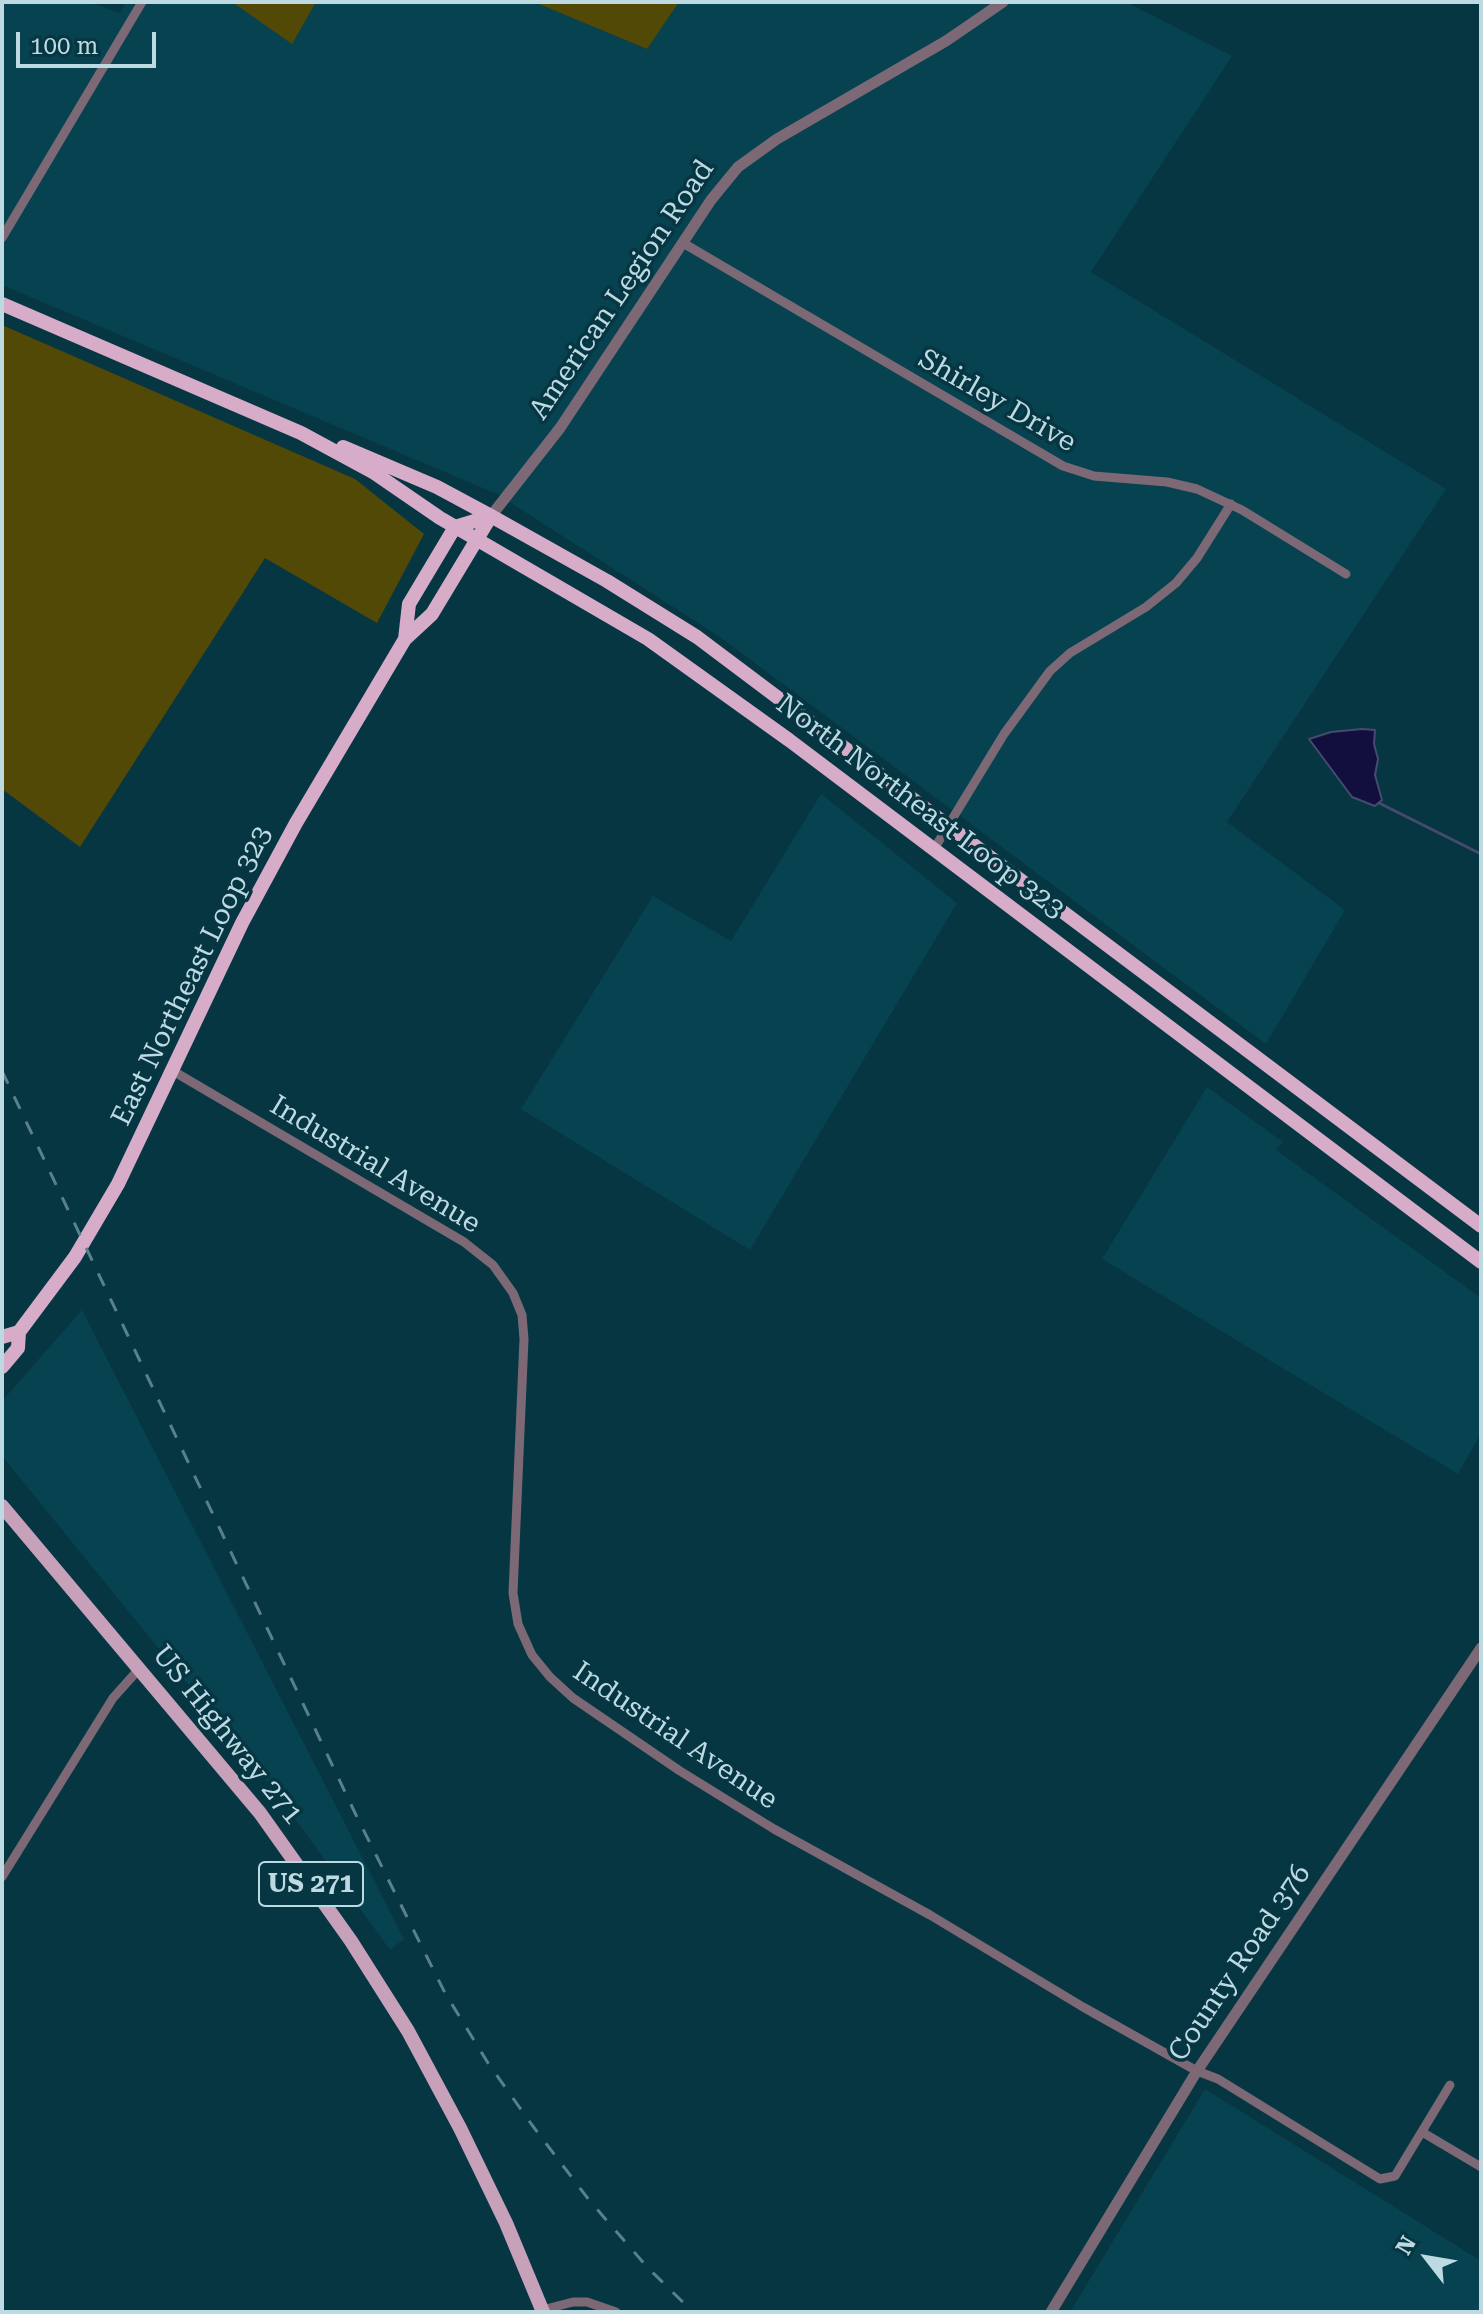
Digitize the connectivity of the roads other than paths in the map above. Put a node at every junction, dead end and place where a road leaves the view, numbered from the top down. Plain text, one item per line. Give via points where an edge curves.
1 (142, 2) edge
2 (1003, 2) edge
3 (2, 238) edge
4 (683, 243) junction
5 (2, 304) edge
6 (301, 433) junction
7 (1231, 504) junction
8 (491, 516) junction
9 (455, 527) junction
10 (477, 539) junction
11 (1346, 574) dead end
12 (697, 637) junction
13 (405, 639) junction
14 (680, 660) junction
15 (949, 824) junction
16 (934, 849) junction
17 (1030, 886) junction
18 (1013, 909) junction
19 (173, 1071) junction
20 (1377, 1148) junction
21 (1359, 1170) junction
22 (1481, 1226) edge
23 (1481, 1262) edge
24 (19, 1332) junction
25 (2, 1337) edge
26 (2, 1367) edge
27 (2, 1506) edge
28 (1481, 1648) edge
29 (139, 1669) junction
30 (2, 1877) edge
31 (1197, 2071) junction
32 (1450, 2085) dead end
33 (1422, 2132) junction
34 (1481, 2167) edge
35 (540, 2311) edge
36 (616, 2312) edge
37 (1051, 2312) edge

1 - 3 street
2 - 4 street, American Legion Road via 749,158 720,188
4 - 7 street, Shirley Drive via 1063,466 1094,476 1182,485
4 - 8 street, American Legion Road via 566,420
5 - 6 highway, North Northeast Loop 323
6 - 8 highway, North Northeast Loop 323 via 437,487
6 - 9 highway, North Northeast Loop 323 via 391,483
7 - 11 street, Shirley Drive
7 - 15 street via 1176,583 1050,671
8 - 9 highway
8 - 10 highway, American Legion Road
8 - 12 highway, North Northeast Loop 323
9 - 10 highway, North Northeast Loop 323
9 - 13 highway, East Northeast Loop 323 via 409,604
10 - 13 highway, East Northeast Loop 323 via 432,614
10 - 14 highway, North Northeast Loop 323
12 - 14 highway
12 - 15 highway, North Northeast Loop 323
13 - 19 highway, East Northeast Loop 323 via 266,876
14 - 16 highway, North Northeast Loop 323
15 - 16 street
15 - 17 highway, North Northeast Loop 323
16 - 18 highway, North Northeast Loop 323
17 - 18 highway
17 - 20 highway, North Northeast Loop 323
18 - 21 highway, North Northeast Loop 323
19 - 24 highway, East Northeast Loop 323 via 101,1216
19 - 31 street, Industrial Avenue via 464,1242 493,1265 513,1293 524,1339 513,1593 521,1633 550,1677 624,1734 774,1829
20 - 21 highway
20 - 22 highway, North Northeast Loop 323
21 - 23 highway, North Northeast Loop 323
24 - 25 highway
24 - 26 highway, East Northeast Loop 323 via 18,1348
27 - 29 main road, US Highway 271 / US 271
28 - 31 street, County Road 376
29 - 30 street via 113,1698
29 - 35 main road, US Highway 271 / US 271 via 288,1850 384,1992 478,2163
31 - 33 street, Industrial Avenue via 1377,2177 1391,2179
31 - 37 street, County Road 376
32 - 33 street
33 - 34 street
35 - 36 street via 587,2302

